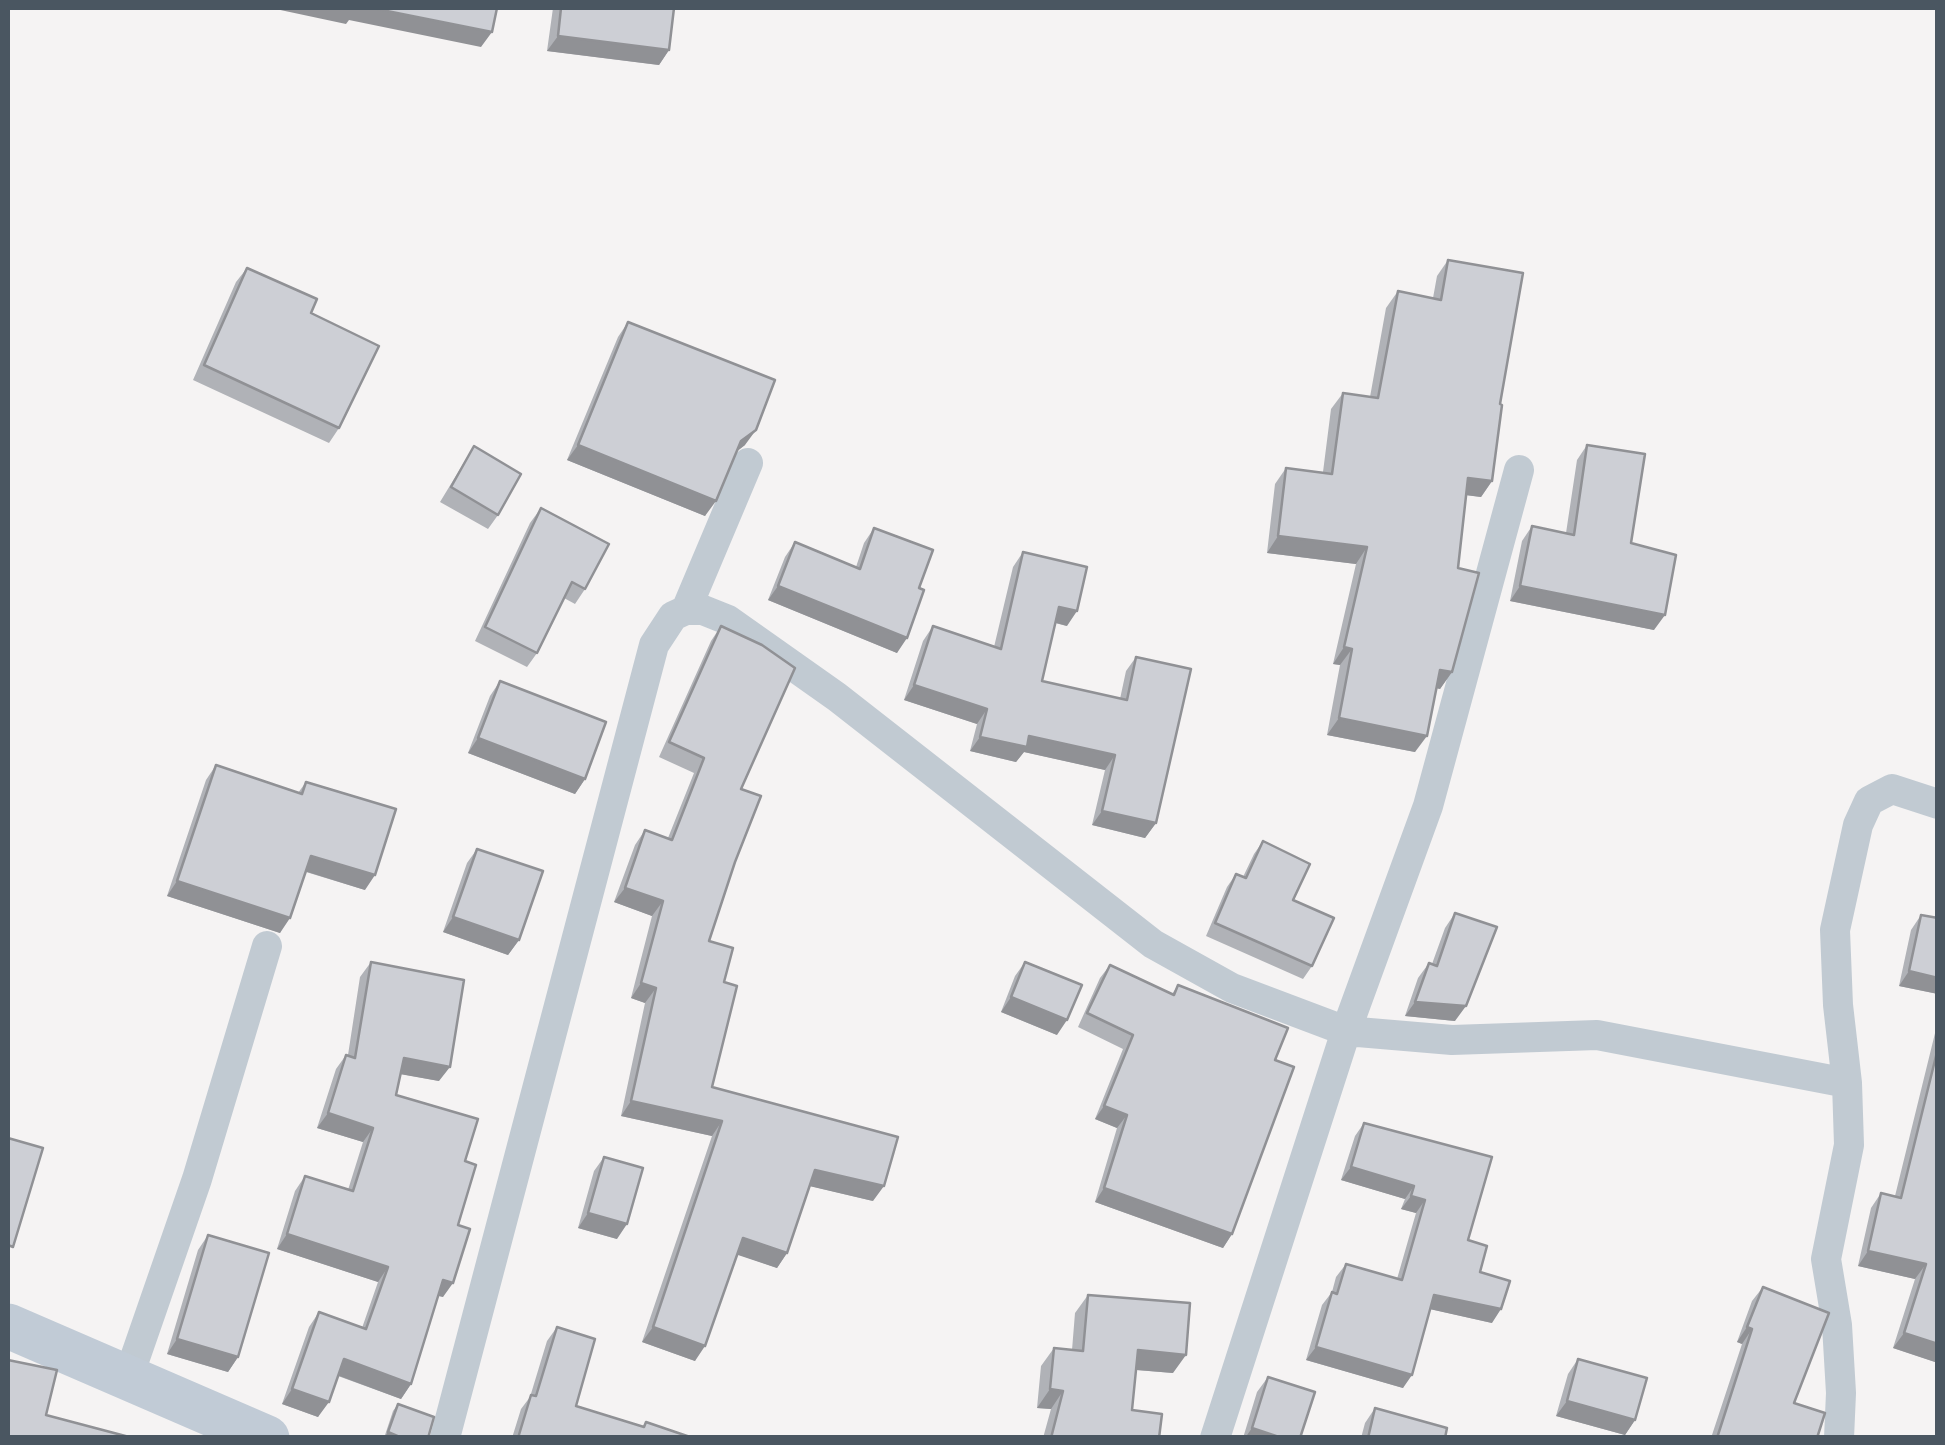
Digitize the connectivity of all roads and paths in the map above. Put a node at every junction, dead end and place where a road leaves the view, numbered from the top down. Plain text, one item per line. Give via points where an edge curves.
1 (748, 463) dead end
2 (1519, 470) dead end
3 (686, 610) junction
4 (1938, 804) edge
5 (267, 946) dead end
6 (1346, 1031) junction
7 (1847, 1082) junction
8 (8, 1326) edge
9 (128, 1378) junction
10 (267, 1438) edge
11 (444, 1438) edge
12 (1215, 1438) edge
13 (1839, 1438) edge

1 - 3 street
2 - 6 street via 1428,806
3 - 6 street via 728,620 837,697 1153,944 1232,988
3 - 11 street via 654,645
4 - 7 street via 1892,789 1869,801 1858,825 1835,930
5 - 9 street
6 - 7 street via 1452,1040 1597,1035
6 - 12 street
7 - 13 street via 1848,1146 1826,1259 1837,1324
8 - 9 street
9 - 10 street

